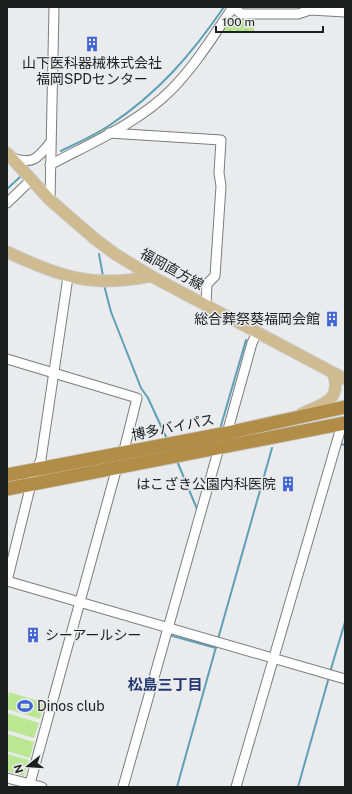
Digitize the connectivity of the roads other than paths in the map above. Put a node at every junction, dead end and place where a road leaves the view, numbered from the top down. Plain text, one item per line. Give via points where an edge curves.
1 (54, 7) edge
2 (232, 7) edge
3 (345, 12) edge
4 (109, 133) junction
5 (50, 143) junction
6 (10, 156) edge
7 (50, 165) junction
8 (32, 179) junction
9 (50, 200) junction
10 (7, 203) edge
11 (7, 252) edge
12 (151, 276) junction
13 (68, 277) junction
14 (206, 305) junction
15 (257, 333) junction
16 (7, 359) edge
17 (54, 373) junction
18 (334, 373) junction
19 (345, 379) edge
20 (345, 407) edge
21 (290, 419) junction
22 (343, 424) edge
23 (226, 433) junction
24 (220, 448) junction
25 (123, 454) junction
26 (117, 467) junction
27 (36, 469) junction
28 (7, 475) edge
29 (31, 484) junction
30 (7, 489) edge
31 (7, 581) edge
32 (80, 603) junction
33 (167, 628) junction
34 (274, 659) junction
35 (345, 679) edge
36 (7, 778) edge
37 (30, 785) edge
38 (42, 787) edge
39 (123, 787) edge
40 (236, 787) edge

1 - 5 street
2 - 3 street via 242,14 298,14 310,10
2 - 4 street via 171,90 134,120
4 - 7 street
4 - 14 street via 221,140 221,186 215,276 207,284
5 - 6 street via 36,159 26,162
5 - 7 street
6 - 8 main road, 福岡直方線
7 - 9 street
8 - 9 main road, 福岡直方線
8 - 10 street
9 - 12 main road, 福岡直方線 via 95,239
11 - 13 main road
12 - 13 main road via 112,282
12 - 14 main road, 福岡直方線
13 - 17 street
14 - 15 main road, 福岡直方線
15 - 18 main road, 福岡直方線
15 - 23 street via 252,342
16 - 17 street
17 - 25 street via 137,398
17 - 27 street via 41,459
18 - 19 main road, 福岡直方線
18 - 21 main road via 337,384 330,400
20 - 21 highway, 博多バイパス
21 - 23 highway, 博多バイパス
22 - 24 highway, 博多バイパス
22 - 34 street
23 - 25 highway, 博多バイパス
24 - 26 highway, 博多バイパス
24 - 33 street
25 - 27 highway, 博多バイパス
26 - 29 highway, 博多バイパス
26 - 32 street
27 - 28 highway, 博多バイパス
27 - 29 street
29 - 30 highway, 博多バイパス
29 - 31 street
31 - 32 street
32 - 33 street
32 - 37 street
33 - 34 street
33 - 39 street
34 - 35 street
34 - 40 street
36 - 37 street
37 - 38 street

